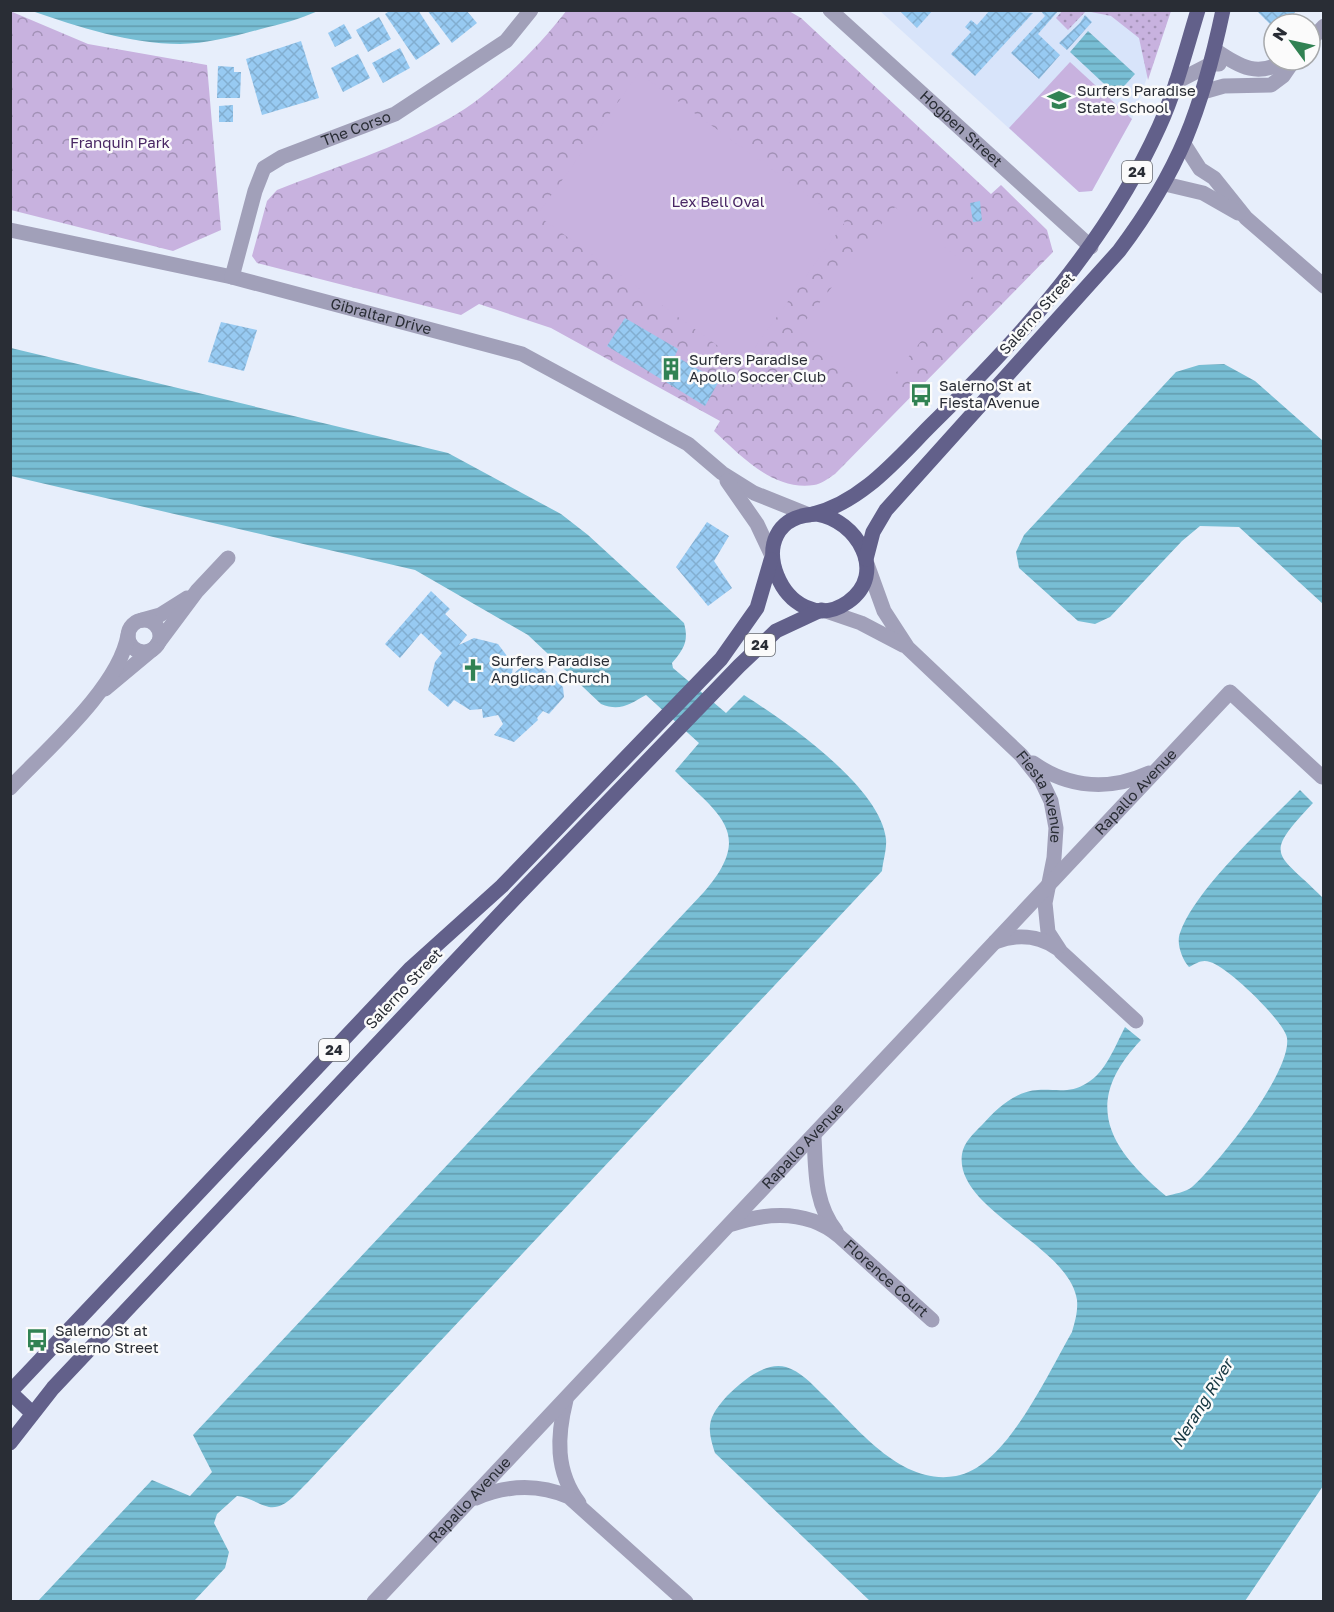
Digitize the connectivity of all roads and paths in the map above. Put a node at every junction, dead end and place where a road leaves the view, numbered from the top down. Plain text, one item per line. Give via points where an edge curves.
1 (531, 10) edge
2 (830, 10) edge
3 (1198, 10) edge
4 (1223, 10) edge
5 (1213, 57) junction
6 (1262, 69) edge
7 (1285, 72) edge
8 (1176, 82) junction
9 (1203, 92) junction
10 (1184, 144) junction
11 (1165, 184) junction
12 (1246, 218) junction
13 (10, 230) edge
14 (1091, 247) junction
15 (232, 277) junction
16 (1323, 286) edge
17 (722, 473) junction
18 (811, 514) junction
19 (228, 558) dead end
20 (772, 558) junction
21 (867, 562) junction
22 (196, 591) junction
23 (822, 610) junction
24 (139, 621) junction
25 (128, 635) junction
26 (155, 647) junction
27 (909, 648) junction
28 (100, 692) junction
29 (1014, 748) junction
30 (1155, 771) junction
31 (1322, 777) dead end
32 (10, 788) edge
33 (543, 845) junction
34 (554, 857) junction
35 (1047, 886) junction
36 (995, 942) junction
37 (1061, 952) junction
38 (1136, 1021) dead end
39 (814, 1137) junction
40 (729, 1225) junction
41 (839, 1236) junction
42 (932, 1320) dead end
43 (10, 1392) edge
44 (567, 1397) junction
45 (32, 1413) junction
46 (10, 1443) edge
47 (470, 1500) junction
48 (584, 1508) junction
49 (374, 1602) edge
50 (686, 1602) edge

1 - 15 street, The Corso via 506,41 395,114 282,157 264,168
2 - 14 street, Hogben Street
3 - 8 main road, 24
4 - 5 main road, 24
5 - 6 street
5 - 8 street
5 - 9 main road, 24
7 - 9 street via 1271,85 1224,86
8 - 14 main road, Salerno Street / 24 via 1159,126 1112,216
9 - 10 main road, 24
10 - 11 main road, 24
10 - 12 street via 1200,169 1214,178
11 - 12 street via 1203,193
11 - 21 main road, Salerno Street / 24 via 1119,251 886,510 873,532
12 - 16 street
13 - 15 street, Gibraltar Drive
14 - 18 main road, Salerno Street / 24 via 1025,328 880,476 842,504
15 - 17 street, Gibraltar Drive via 522,354 688,444
17 - 18 street, Gibraltar Drive via 769,501
17 - 20 street, Gibraltar Drive via 757,524
18 - 20 main road, 24 via 783,529
18 - 21 main road via 844,525 857,538
19 - 22 street
20 - 23 main road via 775,575 784,590 804,605
20 - 33 main road, Salerno Street / 24 via 761,597 731,648
21 - 23 main road, 24 via 863,583 851,600
21 - 27 street, Fiesta Avenue via 884,611
22 - 24 street via 169,610
22 - 26 street
23 - 27 street, Fiesta Avenue via 861,623
23 - 34 main road, Salerno Street / 24 via 776,631
24 - 25 street via 131,626
24 - 26 street via 156,626 159,638
25 - 26 street via 136,650 146,652
25 - 28 street
26 - 28 street
27 - 29 street, Fiesta Avenue
28 - 32 street
29 - 30 street, Fiesta Avenue via 1045,771 1083,784 1121,783
29 - 35 street, Fiesta Avenue via 1041,780 1053,810 1056,844
30 - 31 street, Rapallo Avenue via 1230,692
30 - 35 street, Rapallo Avenue
33 - 34 main road
33 - 43 main road, Salerno Street / 24 via 478,910 411,968
34 - 45 main road, Salerno Street / 24
35 - 36 street, Rapallo Avenue
35 - 37 street, Fiesta Avenue via 1045,921
36 - 37 street via 1034,938
36 - 39 street, Rapallo Avenue
37 - 38 street
39 - 40 street, Rapallo Avenue
39 - 41 street, Florence Court via 817,1190 824,1212
40 - 41 street, Florence Court via 763,1216 787,1215 817,1222
40 - 44 street, Rapallo Avenue
41 - 42 street, Florence Court
43 - 45 main road
44 - 47 street, Rapallo Avenue
44 - 48 street via 560,1429 560,1458 570,1489
45 - 46 main road, Salerno Street / 24
47 - 48 street via 498,1490 528,1487 565,1496
47 - 49 street, Rapallo Avenue
48 - 50 street

